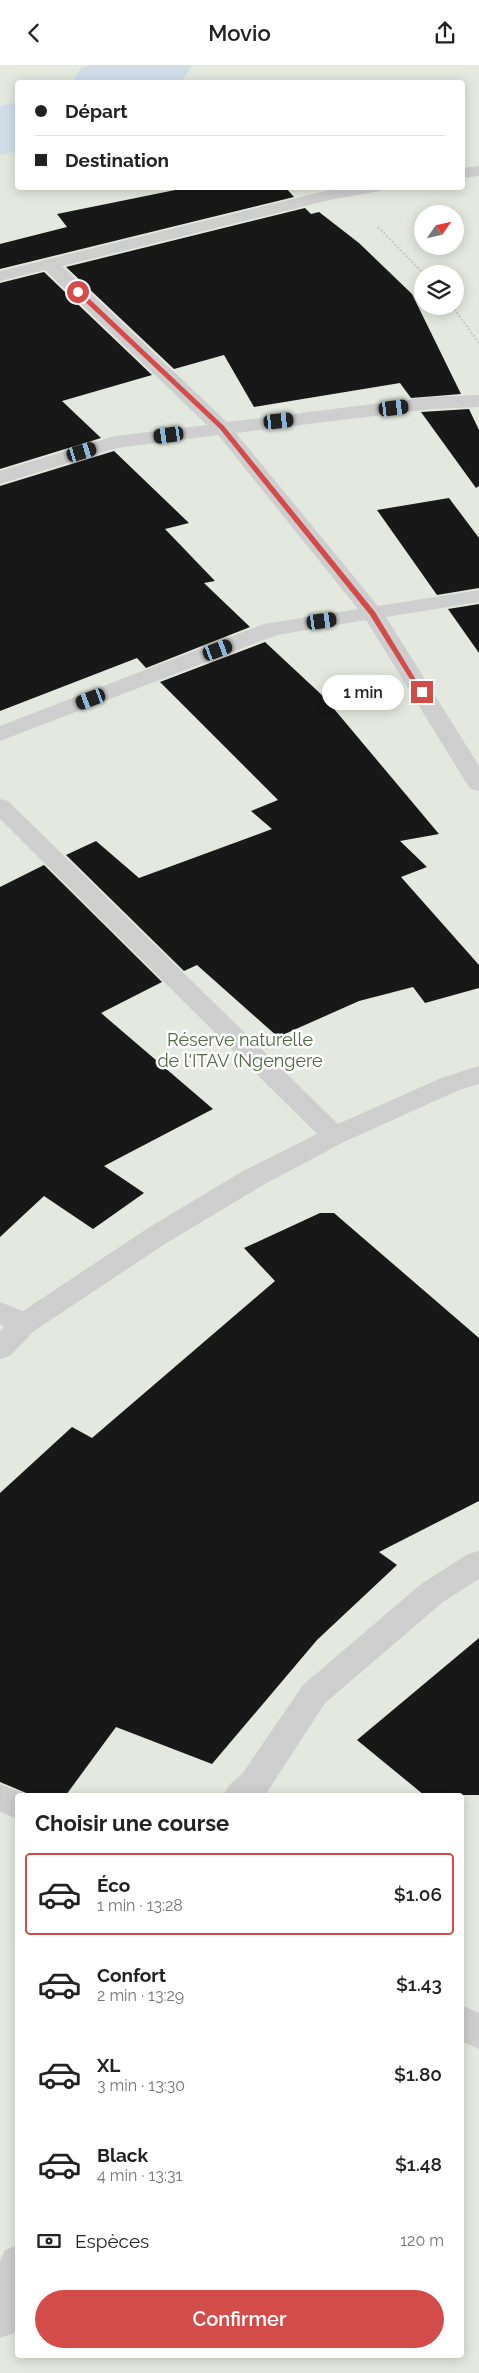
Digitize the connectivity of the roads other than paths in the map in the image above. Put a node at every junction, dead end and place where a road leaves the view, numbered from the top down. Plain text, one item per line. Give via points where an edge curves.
1 (479, 171) edge
2 (465, 173) edge
3 (359, 190) edge
4 (313, 193) edge
5 (49, 264) junction
6 (0, 276) edge
7 (479, 401) edge
8 (222, 427) junction
9 (0, 478) edge
10 (479, 596) edge
11 (373, 614) junction
12 (0, 734) edge
13 (479, 784) edge
14 (0, 806) edge
15 (479, 1075) edge
16 (335, 1135) junction
17 (12, 1318) edge
18 (0, 1349) edge
19 (479, 1563) edge
20 (244, 1793) edge
21 (0, 1797) edge
22 (15, 1804) edge
23 (464, 2023) edge
24 (479, 2033) edge
25 (15, 2272) edge
26 (0, 2320) edge

1 - 2 street
3 - 4 street
4 - 5 street
5 - 6 street
5 - 8 street
7 - 8 street via 432,403
8 - 9 street via 115,442
8 - 11 street
10 - 11 street
11 - 12 street via 272,629
11 - 13 street
14 - 16 street
15 - 16 street via 450,1084
16 - 17 street via 253,1178
17 - 18 street
19 - 20 street via 432,1593 314,1694 254,1784
21 - 22 street
23 - 24 street
25 - 26 street

